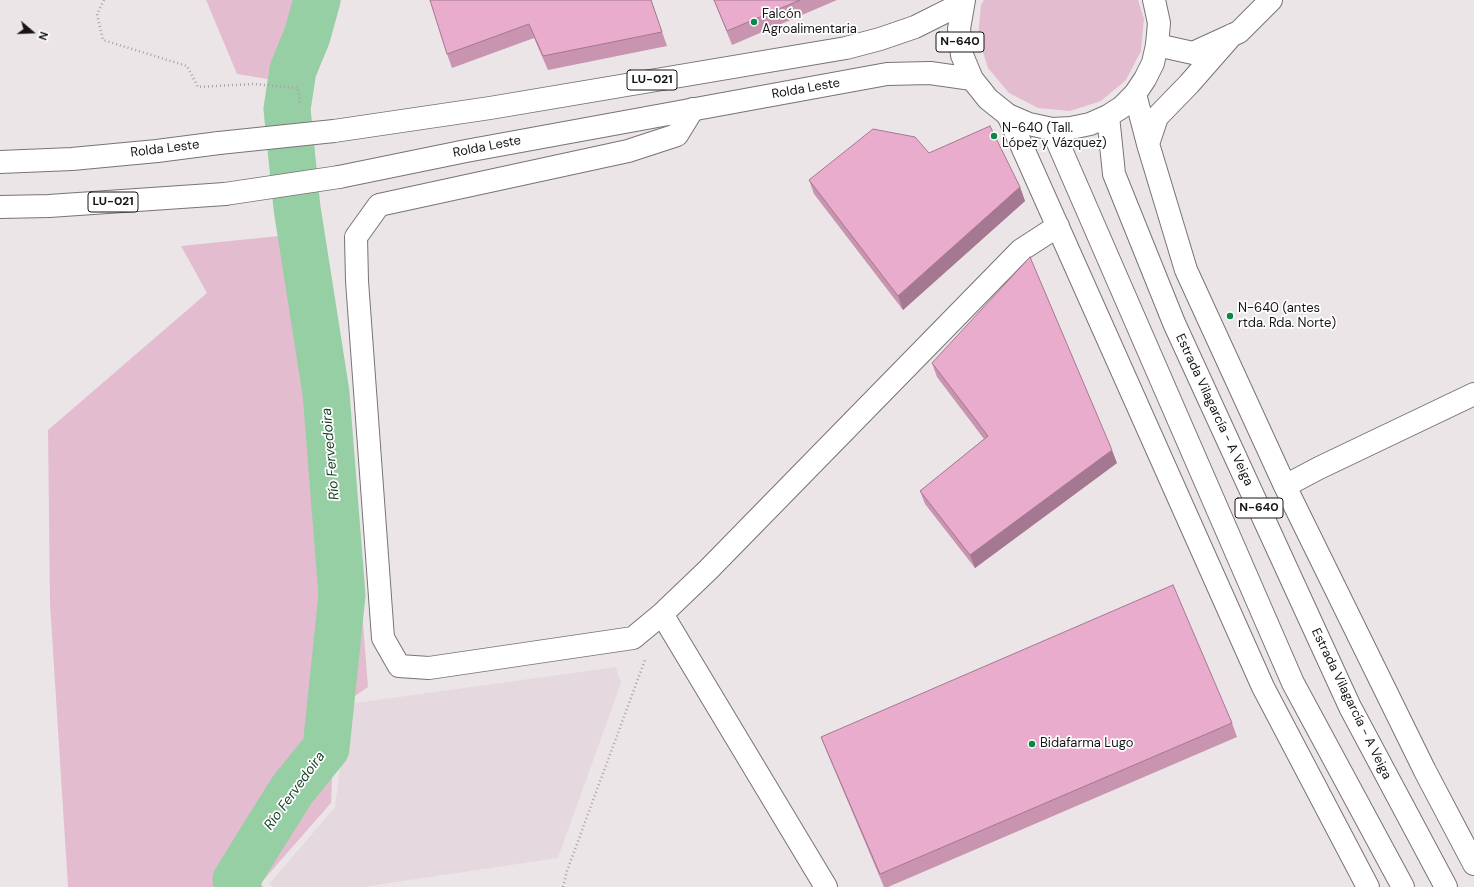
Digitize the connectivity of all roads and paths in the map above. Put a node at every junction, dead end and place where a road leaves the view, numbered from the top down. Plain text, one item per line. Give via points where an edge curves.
1 (104, 0) edge
2 (1154, 0) edge
3 (1171, 0) edge
4 (1271, 0) edge
5 (963, 1) edge
6 (1159, 23) junction
7 (1232, 35) junction
8 (1158, 45) junction
9 (972, 79) junction
10 (1134, 94) junction
11 (300, 104) dead end
12 (693, 109) junction
13 (1008, 115) junction
14 (1108, 116) junction
15 (1052, 129) junction
16 (1148, 144) junction
17 (0, 162) edge
18 (0, 208) edge
19 (1058, 226) junction
20 (1474, 394) edge
21 (1285, 486) junction
22 (662, 614) junction
23 (647, 656) dead end
24 (1474, 864) edge
25 (563, 887) edge
26 (826, 887) edge
27 (1368, 887) edge
28 (1403, 887) edge
29 (1446, 887) edge

1 - 11 path via 97,14 103,40 187,66 198,87 253,84 298,88
2 - 6 main road, N-640
3 - 6 main road
4 - 7 main road via 1240,32
5 - 9 main road, N-640 via 959,29 962,55
5 - 17 main road, Rolda Leste / LU-021, bridge via 915,27 846,48 490,108 334,131 157,151 72,159
6 - 8 main road, N-640
7 - 8 main road via 1193,53
7 - 16 main road via 1157,117
8 - 10 main road, N-640 via 1145,79
9 - 12 main road, Rolda Leste / LU-021 via 930,73 888,74
9 - 13 main road, N-640 via 988,100
10 - 14 main road, N-640 via 1122,107
10 - 16 main road
12 - 18 main road, Rolda Leste / LU-021, bridge via 339,177 225,194
12 - 22 main road via 677,135 628,152 379,205 356,237 383,638 399,666 429,668 633,638
13 - 15 main road, N-640 via 1029,124
13 - 19 main road
14 - 15 main road, N-640 via 1090,124
14 - 29 main road, Estrada Vilagarcía - A Veiga / N-640 via 1114,174 1174,323 1350,707
15 - 28 main road, N-640 via 1293,683
16 - 21 main road via 1186,270
19 - 22 main road via 1021,250
19 - 27 main road via 1263,687
20 - 21 main road
21 - 24 main road via 1425,771
22 - 26 main road
23 - 25 path

